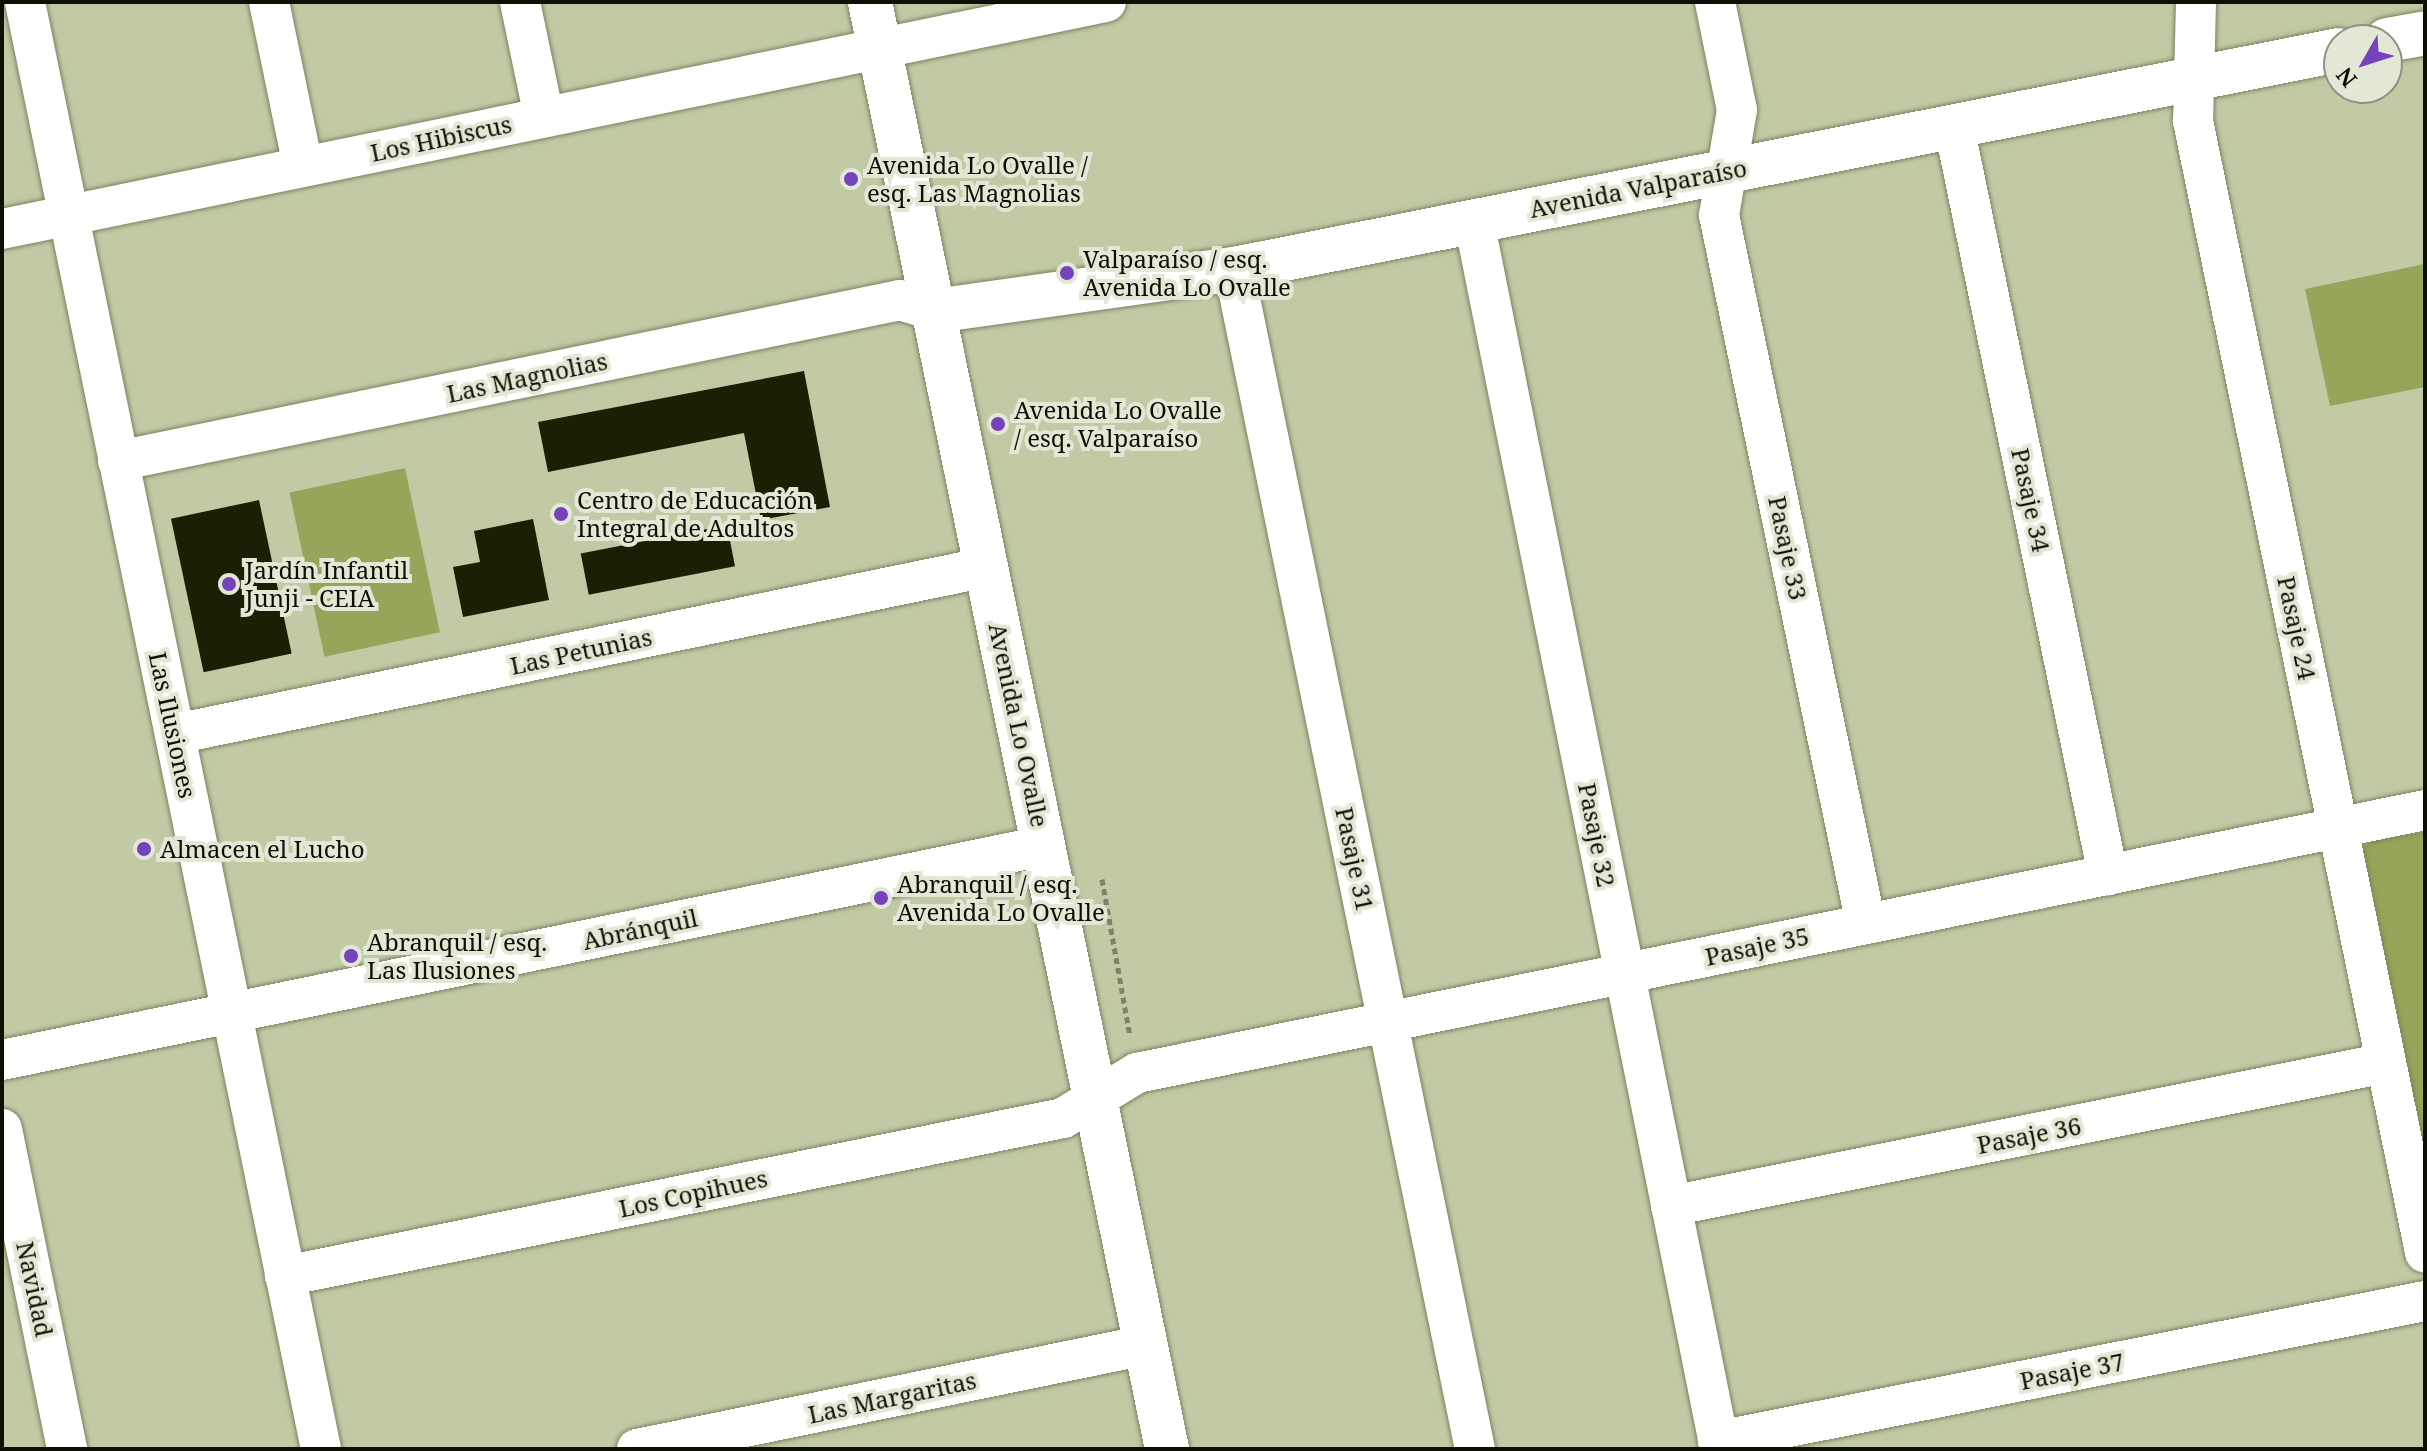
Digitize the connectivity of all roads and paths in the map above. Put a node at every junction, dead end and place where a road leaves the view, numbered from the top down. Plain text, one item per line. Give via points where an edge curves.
1 (25, 2) edge
2 (269, 2) edge
3 (520, 2) edge
4 (870, 2) edge
5 (1106, 2) edge
6 (1715, 2) edge
7 (2196, 2) edge
8 (2425, 33) edge
9 (2403, 37) edge
10 (880, 47) junction
11 (2323, 53) edge
12 (2194, 79) junction
13 (544, 117) junction
14 (1954, 126) junction
15 (303, 166) junction
16 (1727, 171) junction
17 (68, 215) junction
18 (1474, 221) junction
19 (2, 229) edge
20 (1234, 269) junction
21 (935, 311) junction
22 (118, 461) junction
23 (987, 567) junction
24 (175, 734) junction
25 (2425, 810) edge
26 (2338, 828) junction
27 (1043, 846) junction
28 (2108, 875) junction
29 (1866, 924) junction
30 (1624, 973) junction
31 (231, 1013) junction
32 (1388, 1022) junction
33 (2, 1060) edge
34 (2386, 1063) junction
35 (1096, 1098) junction
36 (2, 1129) edge
37 (1671, 1206) junction
38 (2425, 1252) edge
39 (285, 1276) junction
40 (2425, 1301) edge
41 (1146, 1345) junction
42 (1719, 1445) edge
43 (67, 1449) edge
44 (321, 1449) edge
45 (637, 1449) edge
46 (1167, 1449) edge
47 (1475, 1449) edge

1 - 17 street, Las Ilusiones
2 - 15 street
3 - 13 street
4 - 10 main road, Avenida Lo Ovalle
5 - 10 street, Los Hibiscus
6 - 16 street, Pasaje 33 via 1737,110
7 - 12 street, Pasaje 24
8 - 9 main road
10 - 13 street, Los Hibiscus
10 - 21 main road, Avenida Lo Ovalle
11 - 12 main road, Avenida Valparaíso
12 - 14 main road, Avenida Valparaíso
12 - 26 street, Pasaje 24 via 2193,121
13 - 15 street, Los Hibiscus
14 - 16 main road, Avenida Valparaíso
14 - 28 street, Pasaje 34
15 - 17 street, Los Hibiscus
16 - 18 main road, Avenida Valparaíso
16 - 29 street, Pasaje 33 via 1719,215
17 - 19 street, Los Hibiscus
17 - 22 street, Las Ilusiones
18 - 20 main road, Avenida Valparaíso
18 - 30 street, Pasaje 32
20 - 21 main road, Avenida Valparaíso
20 - 32 street, Pasaje 31
21 - 22 street, Las Magnolias via 900,300
21 - 23 main road, Avenida Lo Ovalle
22 - 24 street, Las Ilusiones
23 - 24 street, Las Petunias
23 - 27 main road, Avenida Lo Ovalle
24 - 31 street, Las Ilusiones
25 - 26 street, Pasaje 35
26 - 28 street, Pasaje 35
26 - 34 street, Pasaje 24
27 - 31 street, Abránquil
27 - 35 main road, Avenida Lo Ovalle
28 - 29 street, Pasaje 35
29 - 30 street, Pasaje 35
30 - 32 street, Pasaje 35
30 - 37 street, Pasaje 32
31 - 33 street, Abránquil
31 - 39 street, Las Ilusiones
32 - 35 street, Pasaje 35 via 1137,1073
32 - 47 street, Pasaje 31
34 - 37 street, Pasaje 36
34 - 38 street, Pasaje 24
35 - 39 street, Los Copihues via 1063,1118
35 - 41 main road, Avenida Lo Ovalle
36 - 43 street, Navidad
37 - 42 street, Pasaje 32
39 - 44 street, Las Ilusiones
40 - 42 street, Pasaje 37
41 - 45 street, Las Margaritas
41 - 46 main road, Avenida Lo Ovalle

